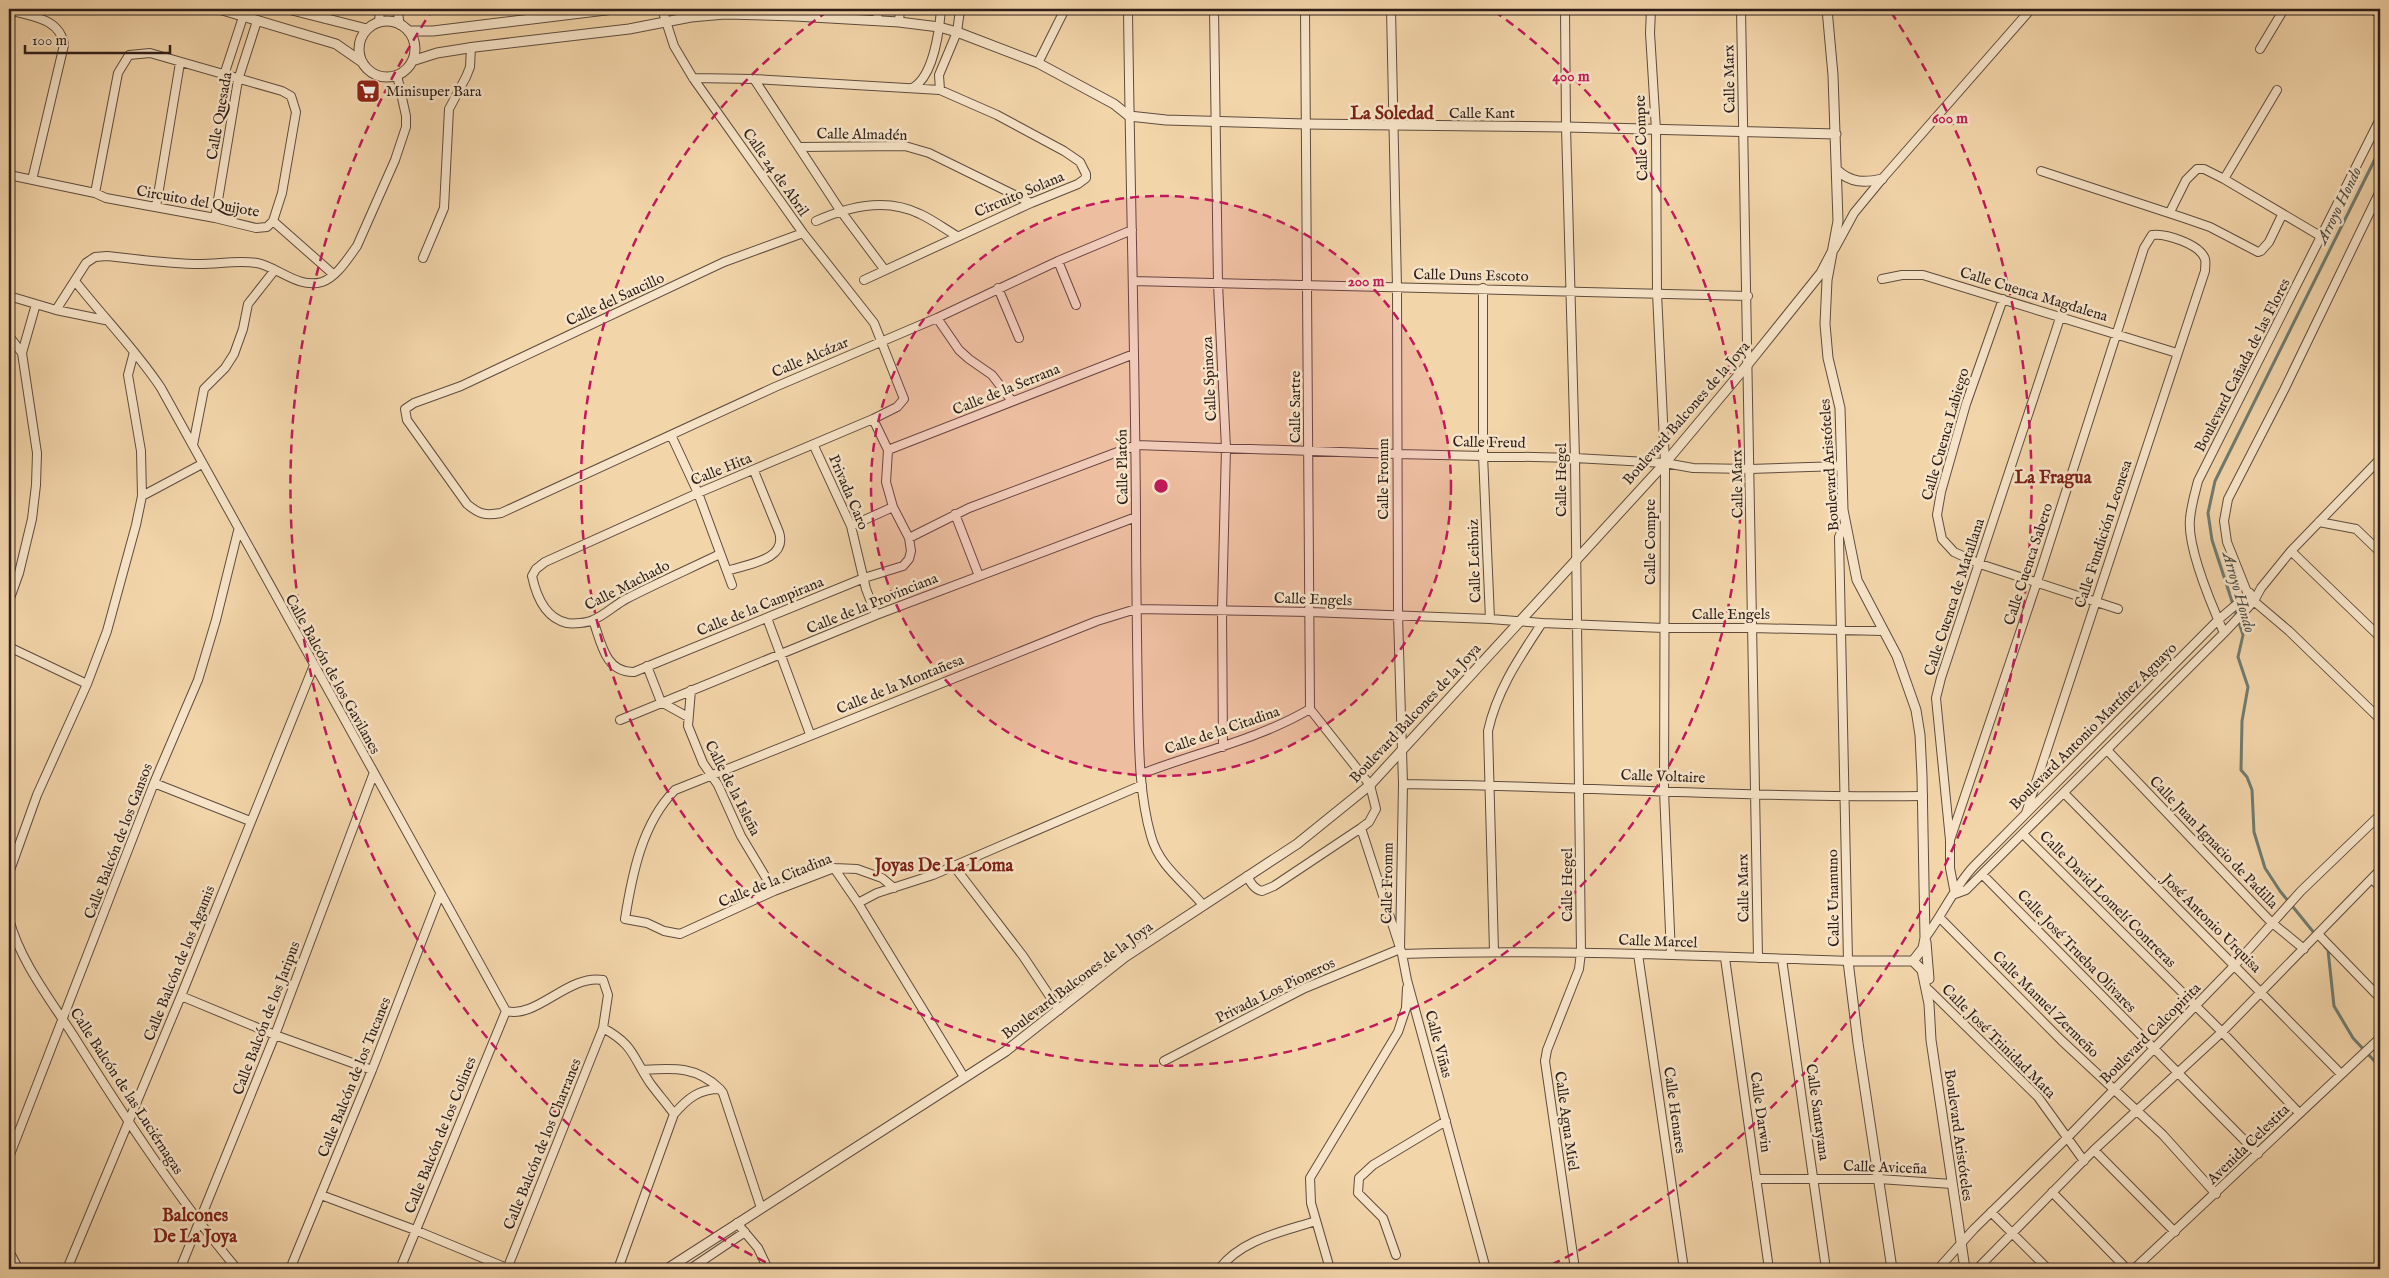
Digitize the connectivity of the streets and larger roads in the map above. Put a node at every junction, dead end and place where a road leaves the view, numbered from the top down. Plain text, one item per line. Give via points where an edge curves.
1 (219, 9) edge
2 (288, 9) edge
3 (321, 9) edge
4 (380, 9) edge
5 (397, 9) edge
6 (614, 9) edge
7 (662, 9) edge
8 (878, 9) edge
9 (900, 9) edge
10 (924, 9) edge
11 (962, 9) edge
12 (1065, 9) edge
13 (1128, 9) edge
14 (1214, 9) edge
15 (1306, 9) edge
16 (1392, 9) edge
17 (1565, 9) edge
18 (1651, 9) edge
19 (1741, 9) edge
20 (1827, 9) edge
21 (2031, 9) edge
22 (2284, 9) edge
23 (2371, 9) edge
24 (9, 10) edge
25 (941, 10) junction
26 (2380, 14) edge
27 (243, 17) junction
28 (326, 19) junction
29 (876, 21) junction
30 (257, 22) junction
31 (379, 22) junction
32 (666, 22) junction
33 (899, 22) junction
34 (400, 25) junction
35 (939, 27) junction
36 (367, 29) junction
37 (408, 31) junction
38 (957, 32) junction
39 (471, 47) junction
40 (2260, 49) dead end
41 (412, 61) junction
42 (362, 62) junction
43 (180, 63) junction
44 (1038, 63) junction
45 (397, 75) junction
46 (224, 76) junction
47 (692, 78) junction
48 (754, 79) junction
49 (238, 80) junction
50 (914, 87) junction
51 (940, 90) junction
52 (2277, 90) dead end
53 (1129, 116) junction
54 (2380, 119) edge
55 (1215, 121) junction
56 (1305, 124) junction
57 (1394, 126) junction
58 (1566, 126) junction
59 (1656, 130) junction
60 (1744, 131) junction
61 (1836, 134) junction
62 (799, 147) junction
63 (1837, 170) junction
64 (2041, 171) dead end
65 (9, 175) edge
66 (2224, 179) junction
67 (32, 180) junction
68 (1882, 180) junction
69 (2380, 191) edge
70 (95, 193) junction
71 (1031, 203) junction
72 (156, 207) junction
73 (840, 210) junction
74 (2170, 212) junction
75 (2282, 215) junction
76 (215, 218) junction
77 (273, 221) junction
78 (816, 221) dead end
79 (1132, 230) junction
80 (803, 232) junction
81 (957, 236) junction
82 (2322, 237) junction
83 (2148, 238) joint
84 (1833, 250) junction
85 (423, 258) dead end
86 (1058, 260) junction
87 (884, 269) junction
88 (274, 271) junction
89 (333, 274) junction
90 (1882, 279) dead end
91 (864, 280) dead end
92 (74, 281) junction
93 (1133, 281) junction
94 (1218, 284) junction
95 (1308, 286) junction
96 (998, 288) junction
97 (1397, 288) junction
98 (1483, 288) junction
99 (1570, 291) junction
100 (1657, 293) junction
101 (9, 296) edge
102 (1748, 296) junction
103 (2003, 299) junction
104 (36, 304) junction
105 (1076, 305) dead end
106 (56, 310) junction
107 (937, 318) junction
108 (2060, 318) junction
109 (105, 320) junction
110 (2117, 334) junction
111 (9, 336) edge
112 (1019, 338) dead end
113 (880, 343) junction
114 (134, 352) junction
115 (22, 353) junction
116 (2177, 353) junction
117 (1134, 354) junction
118 (1748, 364) junction
119 (901, 388) joint
120 (1012, 401) junction
121 (873, 419) junction
122 (671, 435) junction
123 (1136, 445) junction
124 (193, 446) junction
125 (814, 446) junction
126 (1226, 448) junction
127 (888, 450) junction
128 (1310, 451) junction
129 (1397, 454) junction
130 (1483, 455) junction
131 (1575, 458) junction
132 (1665, 463) junction
133 (2379, 463) edge
134 (202, 464) junction
135 (1841, 466) junction
136 (1750, 469) junction
137 (754, 471) junction
138 (698, 493) junction
139 (142, 496) junction
140 (893, 507) junction
141 (501, 513) joint
142 (955, 514) junction
143 (1136, 517) junction
144 (2319, 522) junction
145 (1845, 524) junction
146 (851, 526) junction
147 (238, 531) junction
148 (908, 538) junction
149 (2291, 551) junction
150 (2380, 552) edge
151 (720, 554) junction
152 (1575, 558) junction
153 (1980, 564) junction
154 (727, 572) junction
155 (979, 576) junction
156 (864, 578) junction
157 (2037, 582) junction
158 (732, 585) dead end
159 (2261, 588) junction
160 (2248, 594) junction
161 (9, 601) edge
162 (2095, 601) junction
163 (2254, 601) junction
164 (1136, 609) junction
165 (2118, 609) dead end
166 (547, 610) joint
167 (1222, 610) junction
168 (1310, 612) junction
169 (876, 615) junction
170 (1398, 616) junction
171 (767, 618) junction
172 (1490, 619) junction
173 (593, 620) junction
174 (2218, 620) junction
175 (1518, 622) junction
176 (1542, 623) junction
177 (1578, 624) junction
178 (1664, 628) junction
179 (1752, 628) junction
180 (1840, 630) junction
181 (1883, 632) junction
182 (2224, 633) junction
183 (2380, 638) edge
184 (9, 647) edge
185 (781, 655) junction
186 (314, 665) junction
187 (647, 666) junction
188 (88, 684) junction
189 (691, 690) junction
190 (661, 702) junction
191 (1310, 709) junction
192 (688, 716) junction
193 (2380, 719) edge
194 (620, 720) dead end
195 (810, 734) junction
196 (1223, 747) junction
197 (1402, 750) junction
198 (2107, 750) junction
199 (373, 774) junction
200 (1141, 774) junction
201 (712, 775) junction
202 (154, 783) junction
203 (1402, 784) junction
204 (1142, 785) junction
205 (1370, 785) junction
206 (1490, 785) junction
207 (1580, 787) junction
208 (1664, 791) junction
209 (1756, 793) junction
210 (2064, 793) junction
211 (1844, 796) junction
212 (1923, 796) junction
213 (2026, 814) junction
214 (2380, 816) edge
215 (250, 821) junction
216 (1361, 828) junction
217 (2023, 834) junction
218 (1950, 840) junction
219 (953, 865) junction
220 (834, 868) junction
221 (2380, 870) edge
222 (9, 873) edge
223 (1982, 874) junction
224 (1247, 876) junction
225 (2372, 878) junction
226 (2380, 887) edge
227 (894, 888) junction
228 (774, 892) junction
229 (440, 894) junction
230 (1955, 894) junction
231 (858, 903) junction
232 (1203, 905) junction
233 (1940, 918) junction
234 (9, 919) edge
235 (2271, 922) junction
236 (680, 934) joint
237 (2318, 934) junction
238 (1924, 938) junction
239 (2304, 949) junction
240 (1401, 951) junction
241 (1494, 951) junction
242 (1582, 952) junction
243 (1638, 954) junction
244 (1671, 955) junction
245 (1725, 958) junction
246 (1758, 958) junction
247 (1782, 959) junction
248 (1848, 961) junction
249 (1913, 961) junction
250 (2234, 966) junction
251 (1407, 980) junction
252 (1929, 990) junction
253 (2261, 992) junction
254 (181, 996) junction
255 (2380, 998) edge
256 (1928, 1004) junction
257 (2196, 1007) junction
258 (1059, 1010) junction
259 (506, 1011) junction
260 (63, 1020) junction
261 (603, 1028) junction
262 (2222, 1032) junction
263 (275, 1036) junction
264 (2379, 1039) edge
265 (2153, 1048) junction
266 (1164, 1061) dead end
267 (372, 1070) junction
268 (643, 1070) junction
269 (2177, 1073) junction
270 (2341, 1074) junction
271 (964, 1077) junction
272 (720, 1089) junction
273 (2114, 1089) junction
274 (2138, 1112) junction
275 (674, 1114) junction
276 (2299, 1114) junction
277 (1446, 1121) junction
278 (128, 1122) junction
279 (2068, 1137) junction
280 (2094, 1150) junction
281 (2258, 1154) junction
282 (9, 1157) edge
283 (2084, 1160) junction
284 (1756, 1178) junction
285 (1813, 1179) junction
286 (1879, 1179) junction
287 (1952, 1184) junction
288 (2052, 1192) junction
289 (2216, 1194) junction
290 (321, 1195) junction
291 (761, 1208) junction
292 (1991, 1212) junction
293 (1316, 1221) junction
294 (198, 1223) junction
295 (737, 1223) junction
296 (416, 1230) junction
297 (744, 1232) junction
298 (2174, 1232) junction
299 (2013, 1233) junction
300 (1961, 1243) junction
301 (9, 1252) edge
302 (1396, 1255) dead end
303 (1985, 1266) edge
304 (18, 1269) edge
305 (67, 1269) edge
306 (180, 1269) edge
307 (237, 1269) edge
308 (290, 1269) edge
309 (400, 1269) edge
310 (507, 1269) edge
311 (618, 1269) edge
312 (667, 1269) edge
313 (690, 1269) edge
314 (768, 1269) edge
315 (1219, 1269) edge
316 (1330, 1269) edge
317 (1486, 1269) edge
318 (1575, 1269) edge
319 (1684, 1269) edge
320 (1770, 1269) edge
321 (1826, 1269) edge
322 (1892, 1269) edge
323 (1938, 1269) edge
324 (1965, 1269) edge
325 (1977, 1269) edge
326 (2048, 1269) edge
327 (2127, 1269) edge
328 (2134, 1269) edge

1 - 27 street
2 - 28 street
3 - 28 street
4 - 31 street
5 - 34 street
6 - 37 street via 433,31
7 - 32 street, Calle 24 de Abril
8 - 29 street
9 - 33 street
10 - 25 street
11 - 25 street
11 - 38 street
12 - 44 street
13 - 53 street, Calle Platón
14 - 55 street, Calle Spinoza
15 - 56 street, Calle Sartre
16 - 57 street, Calle Fromm
17 - 58 street, Calle Hegel
18 - 59 street, Calle Compte
19 - 60 street, Calle Marx
20 - 61 street, Boulevard Aristóteles
21 - 68 street, Boulevard Balcones de la Joya
22 - 40 street
23 - 26 street
24 - 67 street via 51,24 60,30 64,45
25 - 35 street
27 - 30 street
27 - 46 street, Calle Quesada
28 - 36 street
29 - 32 street via 725,14
29 - 33 street
30 - 42 street via 336,44
30 - 49 street, Calle Quesada
31 - 34 street via 390,21
31 - 36 street
32 - 39 street
32 - 47 street, Calle 24 de Abril via 674,46
33 - 35 street
34 - 37 street
35 - 38 street
35 - 50 street via 927,75
36 - 42 street via 360,39
37 - 41 street via 414,46
38 - 44 street
38 - 51 street via 939,75
39 - 41 street
39 - 85 street via 470,67 449,109 444,208
41 - 45 street
42 - 45 street via 377,75
43 - 46 street, Circuito del Quijote
43 - 70 street, Circuito del Quijote via 143,52 129,54 125,59 112,95
43 - 72 street
44 - 53 street via 1114,104
45 - 89 street via 406,116 402,140 357,246
46 - 49 street, Circuito del Quijote
47 - 48 street, Circuito Solana
47 - 80 street, Calle 24 de Abril
48 - 50 street, Circuito Solana
48 - 62 street
49 - 76 street, Calle Quesada
49 - 77 street, Circuito del Quijote via 282,91 295,102 295,120 282,193
50 - 51 street, Circuito Solana
51 - 71 street, Circuito Solana via 997,115 1080,162 1086,174 1083,181
52 - 66 street
53 - 55 street, Calle Kant
53 - 79 street, Calle Platón
54 - 82 street, Boulevard Cañada de las Flores
55 - 56 street, Calle Kant
55 - 94 street, Calle Spinoza
56 - 57 street, Calle Kant
56 - 95 street, Calle Sartre
57 - 58 street, Calle Kant
57 - 97 street, Calle Fromm
58 - 59 street, Calle Kant
58 - 99 street, Calle Hegel
59 - 60 street, Calle Kant
59 - 100 street, Calle Compte
60 - 61 street, Calle Kant
60 - 102 street, Calle Marx
61 - 63 street, Boulevard Aristóteles
62 - 71 street, Calle Almadén via 905,146 929,153
62 - 73 street
63 - 68 street via 1846,179
63 - 84 street, Boulevard Aristóteles via 1838,221
64 - 74 street
65 - 67 street, Circuito del Quijote
66 - 74 street via 2197,169 2186,180
66 - 75 street
67 - 70 street, Circuito del Quijote
68 - 84 street, Boulevard Balcones de la Joya via 1854,213
69 - 160 street via 2228,499 2224,521 2227,542
70 - 72 street, Circuito del Quijote
71 - 81 street, Circuito Solana
72 - 76 street, Circuito del Quijote
73 - 78 street
73 - 81 street via 868,205 905,208
73 - 87 street
74 - 75 street via 2210,227 2258,252 2269,242
75 - 82 street
76 - 77 street, Circuito del Quijote via 256,228 267,227
77 - 89 street
79 - 86 street, Calle Alcázar
79 - 93 street, Calle Platón
80 - 113 street, Calle 24 de Abril via 865,310
80 - 141 street, Calle del Saucillo via 724,262 405,409 407,420 467,504 478,514
81 - 87 street, Circuito Solana via 906,262
82 - 174 street, Boulevard Cañada de las Flores via 2198,481 2190,535
83 - 110 street, Calle Cuenca Sabero
83 - 116 street, Calle Fundición Leonesa via 2156,234 2185,242 2202,253 2205,264
84 - 118 street, Boulevard Balcones de la Joya via 1822,270
84 - 135 street, Boulevard Aristóteles via 1827,280 1825,324 1828,358 1840,408
86 - 96 street, Calle Alcázar
86 - 105 street
87 - 91 street, Circuito Solana
88 - 89 street via 308,282 321,282
88 - 92 street via 258,263 240,261 200,264 108,256 95,257 86,263
88 - 124 street via 248,304 234,354 204,389
90 - 103 street, Calle Cuenca Magdalena via 1902,274 1924,275
92 - 106 street
92 - 109 street, Calle Balcón de los Gavilanes
93 - 94 street, Calle Duns Escoto
93 - 117 street, Calle Platón
94 - 95 street, Calle Duns Escoto
94 - 126 street, Calle Spinoza
95 - 97 street, Calle Duns Escoto
95 - 128 street, Calle Sartre
96 - 107 street, Calle Alcázar
96 - 112 street
97 - 98 street, Calle Duns Escoto
97 - 129 street, Calle Fromm
98 - 99 street, Calle Duns Escoto
98 - 130 street, Calle Leibniz
99 - 100 street, Calle Duns Escoto
99 - 131 street, Calle Hegel
100 - 102 street, Calle Duns Escoto
100 - 132 street, Calle Compte
101 - 104 street
102 - 118 street, Calle Marx
103 - 108 street, Calle Cuenca Magdalena
103 - 153 street, Calle Cuenca Labiego via 1966,404 1937,515 1942,539 1948,546
104 - 106 street
104 - 115 street
106 - 109 street
107 - 113 street, Calle Alcázar
107 - 120 street via 969,360 992,375
108 - 110 street, Calle Cuenca Magdalena
108 - 153 street, Calle Cuenca de Matallana
109 - 114 street, Calle Balcón de los Gavilanes
110 - 116 street, Calle Cuenca Magdalena
110 - 157 street, Calle Cuenca Sabero
111 - 115 street
113 - 119 street, Calle 24 de Abril
113 - 122 street, Calle Alcázar
114 - 124 street, Calle Balcón de los Gavilanes via 161,388
114 - 139 street via 128,375 141,451
115 - 161 street via 37,453 36,485 32,519
116 - 162 street, Calle Fundición Leonesa
117 - 120 street, Calle de la Serrana
117 - 123 street, Calle Platón
118 - 132 street, Boulevard Balcones de la Joya
118 - 136 street, Calle Marx
119 - 121 street, Calle Hita via 902,402
120 - 127 street, Calle de la Serrana
121 - 125 street, Calle Hita
121 - 127 street
122 - 138 street
122 - 141 street, Calle Alcázar
123 - 126 street, Calle Freud
123 - 142 street
123 - 143 street, Calle Platón
124 - 134 street, Calle Balcón de los Gavilanes
125 - 137 street, Calle Hita
125 - 146 street, Privada Caro
126 - 128 street, Calle Freud
126 - 167 street, Calle Spinoza
127 - 140 street via 886,482
128 - 129 street, Calle Freud
128 - 168 street, Calle Sartre
129 - 130 street, Calle Freud
129 - 170 street, Calle Fromm
130 - 131 street, Calle Freud
130 - 172 street, Calle Leibniz
131 - 132 street, Calle Freud
131 - 152 street, Calle Hegel
132 - 136 street, Calle Freud via 1693,468
132 - 152 street, Boulevard Balcones de la Joya
132 - 178 street, Calle Compte
133 - 144 street, Boulevard Antonio Martínez Aguayo
134 - 139 street
134 - 147 street, Calle Balcón de los Gavilanes
135 - 136 street, Calle Freud
135 - 145 street, Boulevard Aristóteles
136 - 179 street, Calle Marx
137 - 138 street, Calle Hita
137 - 154 street via 782,540 773,555
138 - 151 street
138 - 166 street, Calle Hita via 545,562 532,576 534,587
139 - 188 street via 107,631
140 - 146 street
140 - 148 street
142 - 148 street
142 - 155 street
143 - 155 street, Calle de la Provinciana
143 - 164 street, Calle Platón
144 - 149 street, Boulevard Antonio Martínez Aguayo
144 - 150 street via 2356,529
145 - 180 street, Calle Unamuno via 1839,537
145 - 181 street, Boulevard Aristóteles via 1857,580
146 - 156 street, Privada Caro
147 - 186 street, Calle Balcón de los Gavilanes
147 - 202 street, Calle Balcón de los Gansos via 198,680
148 - 156 street, Calle de la Campirana via 912,551 903,566
149 - 159 street, Boulevard Antonio Martínez Aguayo
149 - 183 street
151 - 154 street
151 - 173 street, Calle Machado via 627,599
152 - 175 street, Boulevard Balcones de la Joya
152 - 177 street, Calle Hegel
153 - 157 street, Calle Cuenca Labiego
153 - 218 street, Calle Cuenca de Matallana via 1936,698
154 - 158 street
155 - 169 street, Calle de la Provinciana
156 - 169 street, Privada Caro
156 - 171 street, Calle de la Campirana
157 - 162 street, Calle Cuenca Labiego
157 - 218 street, Calle Cuenca Sabero
159 - 160 street, Boulevard Antonio Martínez Aguayo
159 - 163 street, Boulevard Antonio Martínez Aguayo
160 - 163 street
160 - 174 street, Boulevard Antonio Martínez Aguayo
162 - 165 street, Calle Cuenca Labiego
162 - 213 street, Calle Fundición Leonesa
163 - 182 street, Boulevard Antonio Martínez Aguayo
163 - 193 street
164 - 167 street, Calle Engels
164 - 195 street, Calle de la Montañesa via 1097,621
164 - 200 street, Calle Platón
166 - 173 street, Calle Machado via 567,623
167 - 168 street, Calle Engels
167 - 196 street, Calle Spinoza
168 - 170 street, Calle Engels
168 - 191 street, Calle Sartre
169 - 185 street, Calle de la Provinciana
170 - 172 street, Calle Engels
170 - 197 street, Calle Fromm
171 - 185 street
171 - 187 street, Calle de la Campirana
172 - 175 street, Calle Leibniz
173 - 187 street, Calle de la Campirana via 611,665 628,672
174 - 182 street, Boulevard Cañada de las Flores
174 - 213 street, Boulevard Antonio Martínez Aguayo
175 - 176 street, Calle Leibniz
175 - 197 street, Boulevard Balcones de la Joya
176 - 177 street, Calle Leibniz
176 - 206 street via 1504,682 1493,706 1488,731
177 - 178 street, Calle Engels
177 - 207 street, Calle Hegel
178 - 179 street, Calle Engels
178 - 208 street, Calle Compte
179 - 180 street, Calle Engels
179 - 209 street, Calle Marx
180 - 181 street, Calle Engels
180 - 211 street, Calle Unamuno
181 - 212 street, Boulevard Aristóteles via 1897,656 1916,710
182 - 198 street, Boulevard Antonio Martínez Aguayo
184 - 188 street
185 - 189 street, Calle de la Provinciana
185 - 195 street
186 - 199 street, Calle Balcón de los Gavilanes
186 - 215 street, Calle Balcón de los Agamis
187 - 190 street
188 - 222 street via 37,794
189 - 190 street, Calle de la Provinciana
189 - 192 street, Calle de la Isleña
190 - 192 street
190 - 194 street, Calle de la Provinciana
191 - 196 street, Calle de la Citadina via 1285,724
191 - 205 street
192 - 201 street, Calle de la Isleña via 688,726 703,763
195 - 201 street, Calle de la Montañesa
196 - 200 street, Calle de la Citadina
197 - 203 street, Calle Fromm
197 - 205 street, Boulevard Balcones de la Joya
198 - 210 street, Boulevard Antonio Martínez Aguayo
198 - 235 street, Calle Juan Ignacio de Padilla
199 - 229 street, Calle Balcón de los Gavilanes
199 - 263 street, Calle Balcón de los Jaripus
200 - 204 street, Calle Platón
201 - 228 street, Calle de la Isleña via 741,836
201 - 236 street, Calle de la Montañesa via 676,790 664,802 650,825 632,878 625,919
202 - 215 street
202 - 260 street, Calle Balcón de los Gansos
203 - 206 street, Calle Voltaire
203 - 240 street, Calle Fromm
204 - 219 street
204 - 232 street, Calle Platón via 1151,838 1159,858
205 - 216 street via 1376,809 1369,822
205 - 224 street, Boulevard Balcones de la Joya via 1297,844
206 - 207 street, Calle Voltaire
206 - 241 street
207 - 208 street, Calle Voltaire
207 - 242 street, Calle Hegel
208 - 209 street, Calle Voltaire
208 - 244 street, Calle Compte
209 - 211 street, Calle Voltaire
209 - 246 street, Calle Marx
210 - 217 street, Boulevard Antonio Martínez Aguayo
210 - 250 street, José Antonio Urquisa
211 - 212 street, Calle Voltaire
211 - 248 street, Calle Unamuno
212 - 238 street, Boulevard Aristóteles
213 - 230 street, Boulevard Antonio Martínez Aguayo via 1961,879
214 - 235 street, Boulevard Calcopirita
215 - 254 street, Calle Balcón de los Agamis
216 - 224 street via 1268,889 1258,890
216 - 240 street, Calle Viñas
217 - 223 street, Boulevard Antonio Martínez Aguayo
217 - 257 street, Calle David Lomelí Contreras
218 - 230 street, Calle Cuenca de Matallana via 1950,868
219 - 227 street
219 - 258 street via 1023,956
220 - 227 street, Calle de la Citadina via 857,869 882,878
220 - 228 street, Calle de la Citadina
220 - 231 street
221 - 225 street
223 - 230 street, Boulevard Antonio Martínez Aguayo via 1966,890
223 - 265 street, Calle José Trueba Olivares
224 - 232 street, Boulevard Balcones de la Joya
225 - 226 street
225 - 237 street
227 - 231 street
228 - 236 street, Calle de la Citadina
229 - 259 street, Calle Balcón de los Gavilanes
229 - 267 street, Calle Balcón de los Tucanes
230 - 233 street, Boulevard Antonio Martínez Aguayo
231 - 271 street
232 - 258 street, Boulevard Balcones de la Joya via 1125,957
233 - 238 street, Boulevard Antonio Martínez Aguayo
233 - 273 street, Calle Manuel Zermeño
234 - 260 street, Calle Balcón de las Luciérnagas via 17,944
235 - 239 street, Calle Juan Ignacio de Padilla
235 - 250 street, Boulevard Calcopirita
237 - 239 street
237 - 255 street
238 - 249 street, Boulevard Aristóteles via 1923,948
238 - 252 street, Boulevard Aristóteles
239 - 253 street
240 - 241 street, Calle Marcel
240 - 251 street, Calle Viñas
240 - 266 street, Privada Los Pioneros via 1305,988
241 - 242 street, Calle Marcel
242 - 243 street, Calle Marcel
242 - 318 street, Calle Agua Miel via 1579,969 1545,1061
243 - 244 street, Calle Marcel
243 - 319 street, Calle Henares
244 - 245 street, Calle Marcel
245 - 246 street, Calle Marcel
245 - 284 street, Calle Darwin
246 - 247 street, Calle Marcel
247 - 248 street, Calle Marcel
247 - 285 street, Calle Santayana
248 - 249 street, Calle Marcel
248 - 286 street, Calle Unamuno
249 - 256 street, Boulevard Aristóteles via 1922,970
250 - 253 street, José Antonio Urquisa
250 - 257 street, Boulevard Calcopirita
251 - 277 street, Calle Viñas
251 - 293 street via 1403,1020 1314,1171 1309,1186
252 - 256 street, Boulevard Aristóteles
252 - 279 street, Calle José Trinidad Mata via 2018,1076
253 - 262 street
253 - 270 street, José Antonio Urquisa
254 - 263 street
254 - 278 street, Calle Balcón de los Agamis
256 - 287 street, Boulevard Aristóteles
257 - 262 street, Calle David Lomelí Contreras
257 - 265 street, Boulevard Calcopirita
258 - 271 street, Boulevard Balcones de la Joya via 1006,1051
259 - 261 street, Calle Balcón de los Charranes via 527,1009 592,978 603,980 608,995
259 - 296 street, Calle Balcón de los Colines
260 - 278 street, Calle Balcón de las Luciérnagas
260 - 282 street, Calle Balcón de los Gansos
261 - 268 street via 620,1037
261 - 310 street, Calle Balcón de los Charranes
262 - 269 street
262 - 276 street, Calle David Lomelí Contreras
263 - 267 street
263 - 294 street, Calle Balcón de los Jaripus
264 - 270 street, Avenida Celestita
265 - 269 street, Calle José Trueba Olivares
265 - 273 street, Boulevard Calcopirita
267 - 290 street, Calle Balcón de los Tucanes
268 - 272 street via 698,1073
268 - 275 street
269 - 274 street
269 - 281 street, Calle José Trueba Olivares
270 - 276 street, Avenida Celestita
271 - 291 street, Boulevard Balcones de la Joya
272 - 275 street via 693,1095
272 - 291 street
273 - 274 street, Calle Manuel Zermeño
273 - 279 street, Boulevard Calcopirita
274 - 280 street
274 - 289 street, Calle Manuel Zermeño
275 - 311 street
276 - 281 street, Avenida Celestita
277 - 302 street via 1359,1178 1358,1193 1383,1218
277 - 317 street, Calle Viñas
278 - 294 street, Calle Balcón de las Luciérnagas
278 - 305 street, Calle Balcón de los Agamis
279 - 283 street, Calle José Trinidad Mata
279 - 292 street, Boulevard Calcopirita
280 - 283 street
280 - 298 street
281 - 289 street, Avenida Celestita
283 - 288 street
284 - 285 street, Calle Aviceña
284 - 320 street, Calle Darwin
285 - 286 street, Calle Aviceña
285 - 321 street, Calle Santayana
286 - 287 street, Calle Aviceña
286 - 322 street, Calle Unamuno
287 - 300 street, Boulevard Aristóteles
288 - 299 street
288 - 327 street
289 - 298 street, Avenida Celestita
290 - 296 street
290 - 308 street, Calle Balcón de los Tucanes
291 - 295 street, Boulevard Balcones de la Joya
292 - 299 street
292 - 300 street, Boulevard Calcopirita
293 - 315 street via 1250,1243
293 - 316 street
294 - 306 street, Calle Balcón de los Jaripus
294 - 307 street, Calle Balcón de las Luciérnagas
295 - 297 street
295 - 312 street, Boulevard Balcones de la Joya
296 - 309 street, Calle Balcón de los Colines
296 - 310 street
297 - 313 street
297 - 314 street via 758,1248
298 - 328 street, Avenida Celestita
299 - 303 street
299 - 326 street
300 - 323 street, Boulevard Calcopirita
300 - 324 street, Boulevard Aristóteles
301 - 304 street
303 - 325 street

